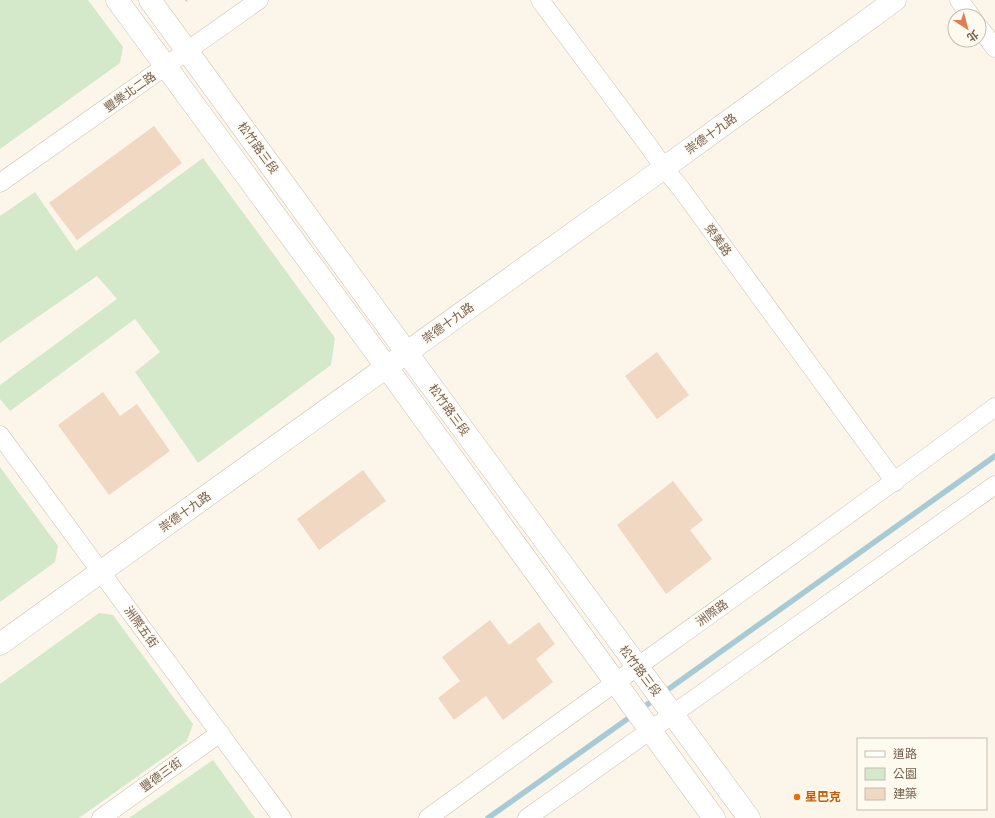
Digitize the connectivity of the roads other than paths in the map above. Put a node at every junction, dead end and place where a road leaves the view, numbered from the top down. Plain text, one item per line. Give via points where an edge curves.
1 (118, 0) edge
2 (150, 0) edge
3 (259, 0) edge
4 (540, 0) edge
5 (895, 0) edge
6 (987, 38) edge
7 (995, 48) edge
8 (187, 50) junction
9 (165, 66) junction
10 (664, 168) junction
11 (0, 183) edge
12 (407, 353) junction
13 (386, 367) junction
14 (995, 407) edge
15 (0, 435) edge
16 (895, 482) junction
17 (995, 485) edge
18 (101, 573) junction
19 (0, 644) edge
20 (637, 667) junction
21 (615, 682) junction
22 (672, 714) junction
23 (650, 730) junction
24 (220, 733) junction
25 (101, 818) edge
26 (282, 818) edge
27 (428, 818) edge
28 (527, 818) edge
29 (714, 818) edge
30 (749, 818) edge

1 - 9 street
2 - 8 street, 松竹路三段
3 - 8 street, 豐樂北二路
4 - 10 street, 榮美路
5 - 10 street, 崇德十九路
6 - 7 street
8 - 9 street, 豐樂北二路
8 - 12 street, 松竹路三段
9 - 11 street, 豐樂北二路
9 - 13 street
10 - 12 street, 崇德十九路
10 - 16 street, 榮美路
12 - 13 street, 崇德十九路
12 - 20 street, 松竹路三段
13 - 18 street, 崇德十九路
13 - 21 street
14 - 16 street, 洲際路
15 - 18 street, 洲際五街
16 - 20 street, 洲際路
17 - 22 street
18 - 19 street, 崇德十九路
18 - 24 street, 洲際五街
20 - 21 street, 洲際路
20 - 22 street, 松竹路三段
21 - 23 street
21 - 27 street, 洲際路
22 - 23 street
22 - 30 street, 松竹路三段
23 - 28 street
23 - 29 street
24 - 25 street, 豐德三街
24 - 26 street, 洲際五街

